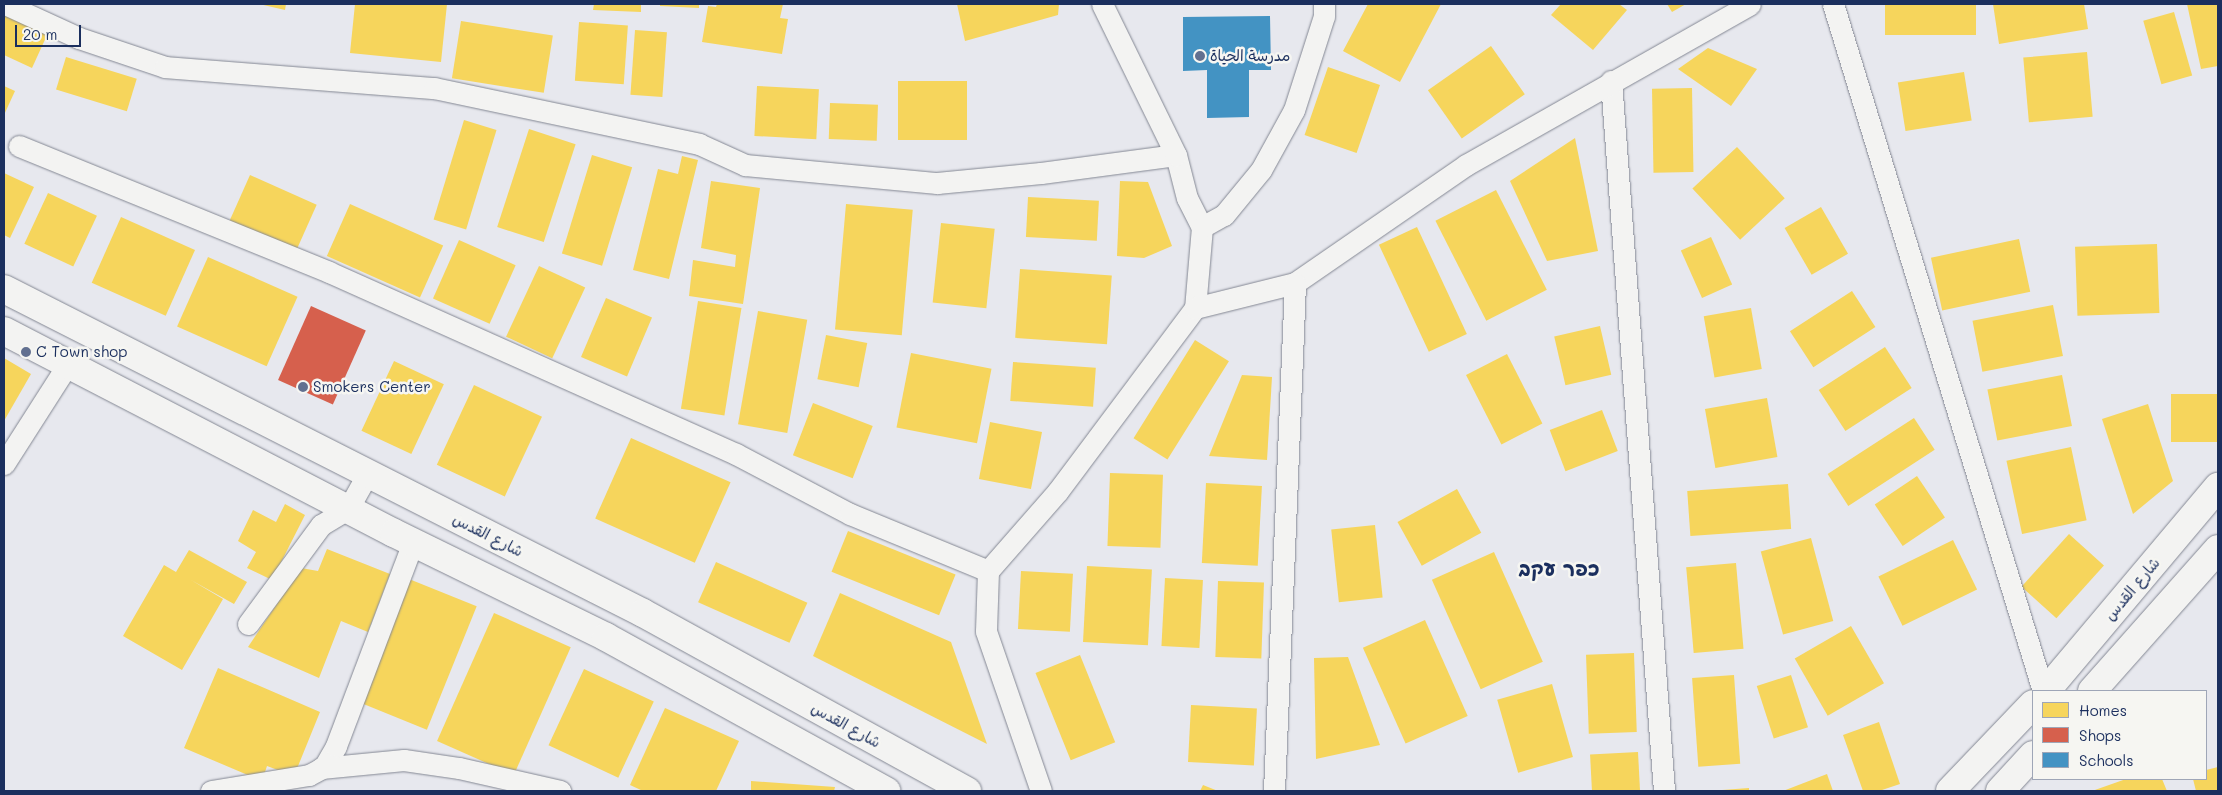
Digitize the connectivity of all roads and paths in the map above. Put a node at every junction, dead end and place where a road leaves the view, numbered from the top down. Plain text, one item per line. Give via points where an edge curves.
1 (5, 4) edge
2 (1102, 4) edge
3 (1324, 4) edge
4 (1750, 4) edge
5 (1833, 4) edge
6 (1611, 81) junction
7 (19, 146) dead end
8 (1176, 155) junction
9 (1202, 227) junction
10 (1295, 284) junction
11 (4, 289) edge
12 (1195, 308) junction
13 (4, 331) edge
14 (68, 364) junction
15 (4, 464) edge
16 (368, 473) junction
17 (2218, 487) edge
18 (348, 509) junction
19 (413, 542) junction
20 (2218, 549) edge
21 (988, 571) junction
22 (248, 624) dead end
23 (2044, 690) edge
24 (2045, 690) edge
25 (2093, 690) edge
26 (2032, 705) edge
27 (2032, 756) edge
28 (321, 768) junction
29 (211, 791) edge
30 (560, 791) edge
31 (886, 791) edge
32 (967, 791) edge
33 (1041, 791) edge
34 (1274, 791) edge
35 (1664, 791) edge
36 (1950, 791) edge
37 (2000, 791) edge

1 - 8 street via 79,38 165,67 434,88 699,144 745,165 937,183
2 - 8 street
3 - 9 street via 1324,16 1294,110 1261,170 1224,215
4 - 6 street
5 - 23 street
6 - 10 street via 1466,165
6 - 35 street
7 - 21 street via 329,272 736,454 850,514
8 - 9 street via 1187,198
9 - 12 street
10 - 12 street
10 - 34 street
11 - 16 main road, شارع القدس
12 - 21 street via 1058,491
13 - 14 main road
14 - 15 street
14 - 18 main road
16 - 18 street
16 - 32 main road, شارع القدس via 643,613
17 - 24 main road, شارع القدس
18 - 19 main road
18 - 22 street via 321,525
19 - 28 street via 336,746
19 - 31 main road via 606,637 813,754
20 - 25 main road
21 - 33 street via 986,631
26 - 36 main road
27 - 37 main road
28 - 29 street via 309,775
28 - 30 street via 404,760 459,768

